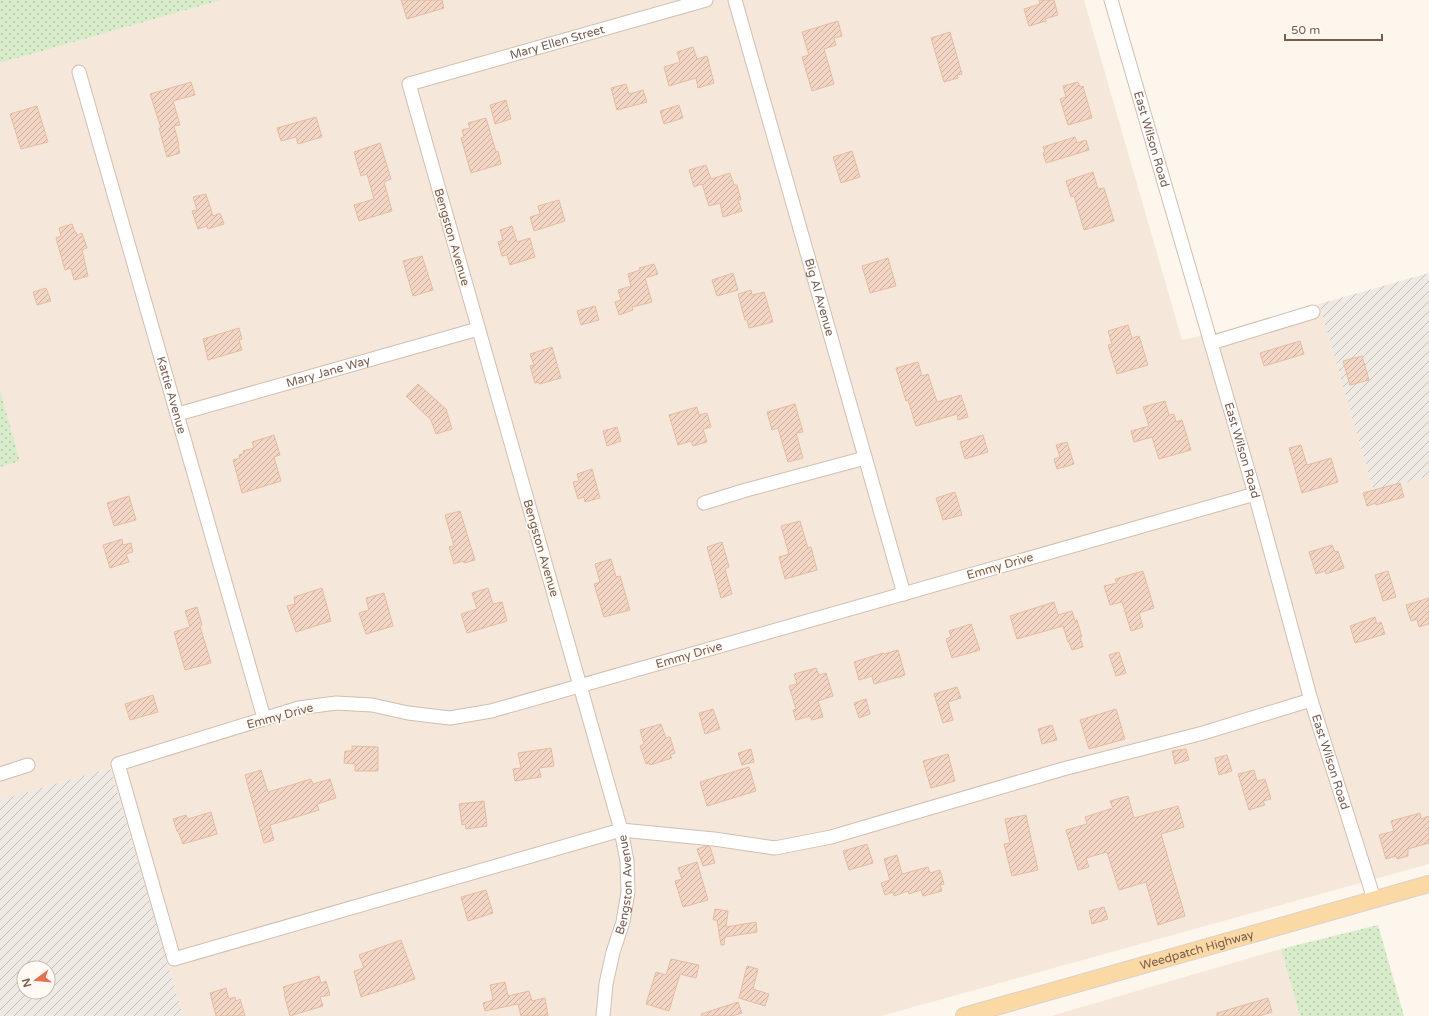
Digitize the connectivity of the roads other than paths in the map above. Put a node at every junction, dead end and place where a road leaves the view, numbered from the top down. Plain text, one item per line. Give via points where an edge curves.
1 (706, 0) edge
2 (735, 0) edge
3 (1111, 0) edge
4 (79, 72) dead end
5 (409, 84) joint
6 (1313, 312) dead end
7 (478, 329) junction
8 (1211, 343) junction
9 (178, 414) junction
10 (865, 458) junction
11 (1255, 494) junction
12 (704, 503) dead end
13 (904, 594) junction
14 (580, 686) junction
15 (1311, 700) junction
16 (264, 718) junction
17 (28, 765) dead end
18 (0, 774) edge
19 (621, 830) junction
20 (1429, 884) edge
21 (1374, 899) junction
22 (603, 1016) edge
23 (964, 1016) edge

1 - 5 street, Mary Ellen Street
2 - 10 street, Big Al Avenue
3 - 8 street, East Wilson Road
4 - 9 street, Kattie Avenue
5 - 7 street, Bengston Avenue
6 - 8 street
7 - 9 street, Mary Jane Way
7 - 14 street, Bengston Avenue
8 - 11 street, East Wilson Road
9 - 16 street, Kattie Avenue
10 - 12 street
10 - 13 street, Big Al Avenue
11 - 13 street, Emmy Drive
11 - 15 street, East Wilson Road
13 - 14 street, Emmy Drive
14 - 16 street, Emmy Drive via 491,712 450,718 372,705 336,703 299,708
14 - 19 street, Bengston Avenue
15 - 19 street via 831,837 775,848
15 - 21 street, East Wilson Road
16 - 19 street, Emmy Drive via 118,764 174,959
17 - 18 street
19 - 22 street, Bengston Avenue via 627,861 628,892 623,922 606,984
20 - 21 main road, Weedpatch Highway
21 - 23 main road, Weedpatch Highway

